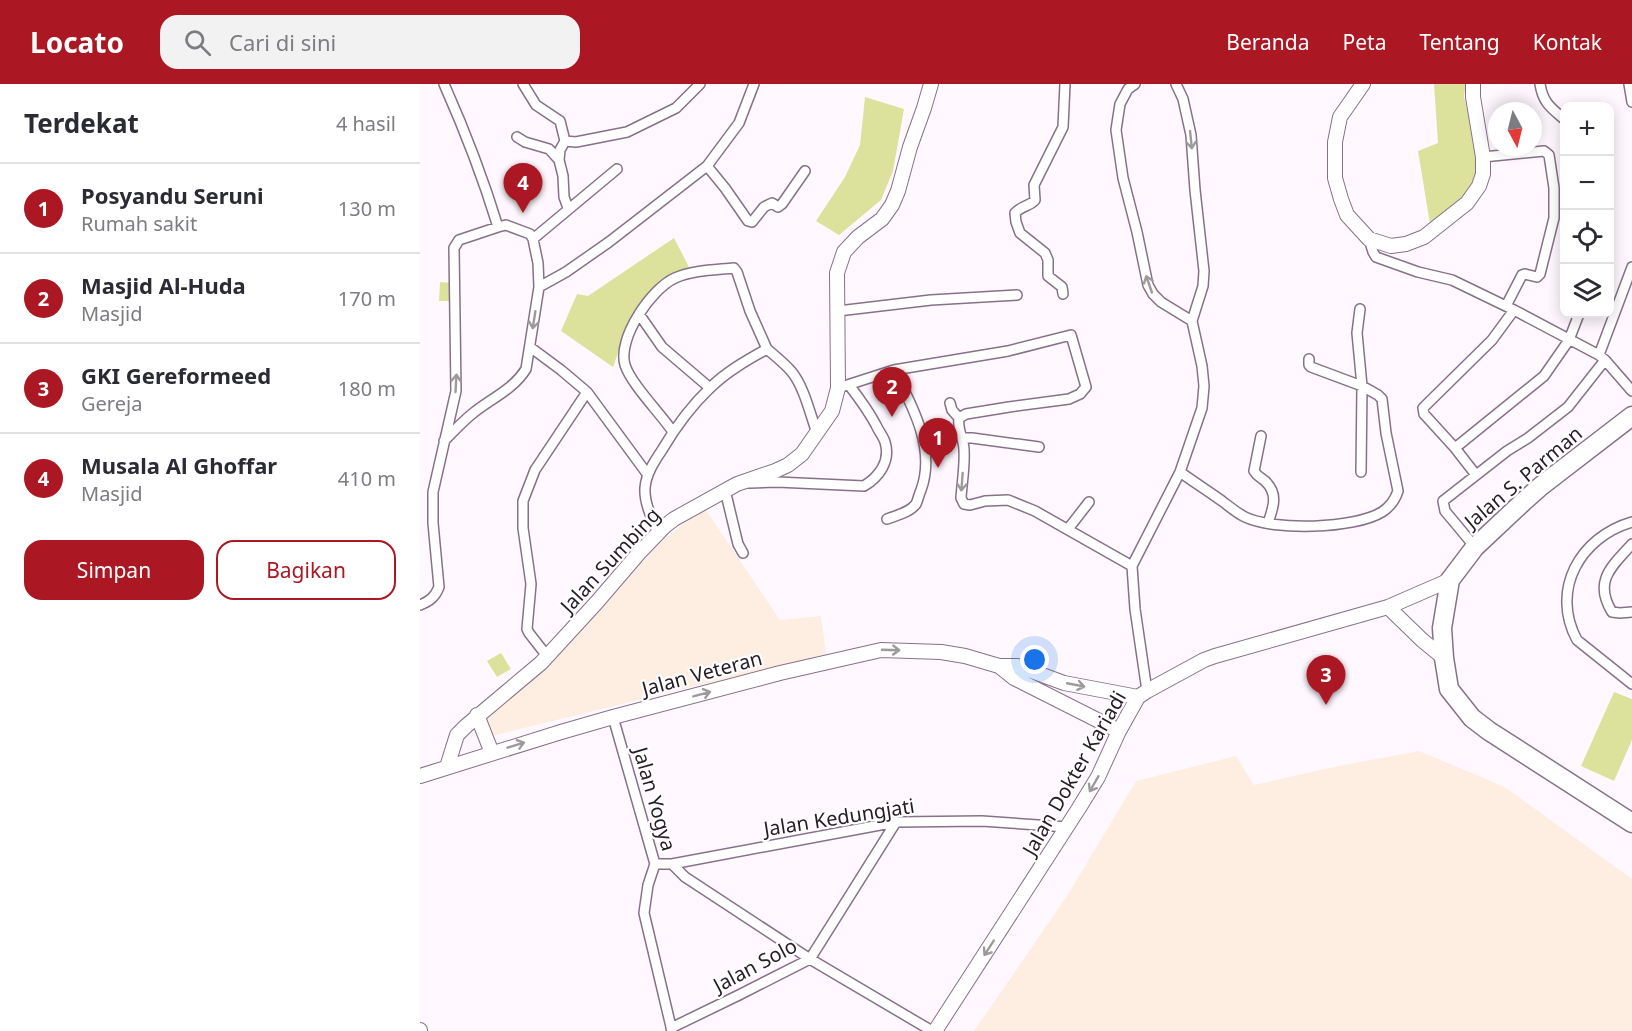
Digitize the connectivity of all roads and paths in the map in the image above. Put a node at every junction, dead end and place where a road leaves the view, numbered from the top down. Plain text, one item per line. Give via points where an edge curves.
1 (444, 84) edge
2 (700, 84) edge
3 (754, 84) edge
4 (931, 84) edge
5 (1065, 84) edge
6 (1135, 84) edge
7 (1176, 84) edge
8 (1363, 84) edge
9 (1473, 84) edge
10 (1540, 84) edge
11 (1629, 84) edge
12 (528, 86) edge
13 (1632, 102) edge
14 (1560, 116) edge
15 (517, 137) dead end
16 (565, 141) junction
17 (1483, 157) junction
18 (559, 160) junction
19 (707, 166) junction
20 (617, 169) dead end
21 (805, 171) dead end
22 (1560, 187) edge
23 (1554, 188) junction
24 (568, 208) junction
25 (498, 226) junction
26 (533, 239) junction
27 (1369, 239) junction
28 (1632, 267) edge
29 (539, 287) junction
30 (1063, 294) dead end
31 (1017, 295) dead end
32 (1510, 308) junction
33 (1359, 309) dead end
34 (838, 311) junction
35 (639, 314) junction
36 (1577, 318) edge
37 (1192, 321) junction
38 (1569, 339) junction
39 (530, 347) junction
40 (767, 348) junction
41 (1602, 358) junction
42 (1309, 359) dead end
43 (894, 370) junction
44 (844, 386) junction
45 (1362, 386) junction
46 (710, 388) junction
47 (1632, 391) edge
48 (587, 392) junction
49 (950, 403) dead end
50 (1632, 416) edge
51 (959, 418) junction
52 (674, 432) junction
53 (817, 433) junction
54 (1261, 436) dead end
55 (963, 438) junction
56 (444, 441) junction
57 (1039, 447) dead end
58 (1455, 448) junction
59 (1180, 472) junction
60 (1361, 472) dead end
61 (1476, 475) junction
62 (648, 476) junction
63 (731, 487) junction
64 (1089, 502) dead end
65 (887, 519) dead end
66 (1632, 522) edge
67 (1268, 523) junction
68 (1068, 529) junction
69 (658, 532) junction
70 (1632, 544) edge
71 (1475, 547) junction
72 (743, 553) dead end
73 (1132, 567) junction
74 (1450, 580) junction
75 (420, 604) edge
76 (1388, 607) junction
77 (1632, 612) edge
78 (547, 656) junction
79 (1444, 658) junction
80 (999, 666) junction
81 (1632, 684) edge
82 (1143, 694) junction
83 (477, 715) junction
84 (613, 717) junction
85 (1119, 731) junction
86 (492, 753) junction
87 (447, 767) junction
88 (420, 776) edge
89 (896, 822) junction
90 (1632, 823) edge
91 (1067, 827) junction
92 (655, 864) junction
93 (672, 864) junction
94 (810, 959) junction
95 (671, 1030) edge
96 (934, 1031) edge

1 - 25 street
2 - 16 street via 676,108 627,132
3 - 19 street via 739,123
4 - 34 main road, Jalan Sumbing via 892,205 882,219 844,252 837,273
5 - 30 street via 1063,127 1035,181 1035,200 1015,213 1020,232 1045,253 1048,276 1062,287
37 -> 6 street via 1161,302 1148,285 1116,130 1120,104
7 -> 37 street via 1191,135 1204,271
8 - 27 main road via 1340,117 1335,178 1347,215
9 - 17 main road
10 - 14 street via 1548,106
11 - 13 street
12 - 16 street via 536,105 560,121
15 - 18 street via 549,149
16 - 18 street
17 - 23 street via 1547,152
17 - 27 main road via 1484,174 1467,203 1424,237 1391,246
18 - 24 street
19 - 21 street via 752,222 764,207 772,203 778,207
19 - 29 street via 609,242
20 - 24 street
22 - 23 street
23 - 32 street via 1554,218 1540,274 1537,278 1522,275
24 - 26 street
25 - 26 street via 517,228
56 -> 25 street via 456,391 454,248 459,240
26 - 29 street
27 - 32 street via 1376,257 1452,280
28 - 41 street
29 -> 39 street
31 - 34 street
32 - 38 street
32 - 58 street via 1492,340 1423,408
33 - 45 street via 1357,348
34 - 44 main road, Jalan Sumbing
35 - 40 street via 657,290 673,279 734,268
35 - 46 street via 662,347
35 - 52 street via 629,333 626,366
36 - 38 street
37 - 59 street via 1204,386 1202,408
38 - 41 street
38 - 58 street via 1544,376
39 - 48 street
39 - 56 street via 526,369 519,380 472,414
40 - 46 street
40 - 53 street via 799,383
41 - 47 street
41 - 61 street via 1568,407
42 - 45 street via 1309,366
43 - 44 street
43 - 51 street via 1008,351 1071,335 1086,387 1080,394
43 - 65 street via 915,410 927,463 916,504
44 - 53 main road, Jalan Sumbing
44 - 63 street via 864,403 885,443 886,460 873,480 864,486 777,482
45 - 60 street
45 - 67 street via 1382,399 1396,498 1380,513 1347,524 1296,527
46 - 52 street
48 - 62 street
48 - 78 street via 534,470 523,501 531,584 527,629
49 - 51 street
50 - 71 highway, Jalan S. Parman via 1541,486
51 - 55 street
52 - 62 street
53 - 63 main road, Jalan Sumbing via 788,465
54 - 67 street via 1254,471 1267,482 1275,498
55 - 57 street
55 -> 68 street via 964,504 1008,500
56 - 75 street via 433,492 439,587 435,596
58 - 61 street
59 - 67 street via 1248,519
59 - 73 street
61 - 71 street via 1443,501 1445,512
62 - 69 street via 645,496
63 - 69 main road, Jalan Sumbing
63 - 72 street via 738,544
64 - 68 street
66 - 81 street via 1589,546 1571,575 1567,593 1577,640
68 - 73 street
69 - 78 main road, Jalan Sumbing
70 - 77 street via 1607,572 1603,585 1612,612
71 - 74 highway, Jalan S. Parman
73 - 82 street
74 - 76 main road, Jalan Dokter Kariadi
74 - 79 highway via 1442,628
76 - 79 main road
76 - 82 main road, Jalan Dokter Kariadi via 1215,656
78 - 83 main road, Jalan Sumbing
79 - 90 highway via 1449,689 1472,718
80 -> 82 main road, Jalan Veteran via 1018,666 1064,683
84 -> 80 main road, Jalan Veteran via 881,650 940,652
80 - 85 main road, Jalan Veteran via 1014,678
82 - 85 main road, Jalan Dokter Kariadi
83 - 86 main road
83 - 87 main road, Jalan Sumbing via 457,735
86 -> 84 main road, Jalan Veteran
84 - 92 street, Jalan Yogya
85 -> 91 main road, Jalan Dokter Kariadi via 1098,777
86 - 87 main road, Jalan Veteran
87 - 88 main road, Jalan Veteran
89 - 91 street, Jalan Kedungjati via 982,821
89 - 93 street, Jalan Kedungjati
89 - 94 street, Jalan Solo
91 -> 96 main road, Jalan Dokter Kariadi
92 - 93 street, Jalan Kedungjati
92 - 95 street, Jalan Yogya via 644,914
93 - 94 street via 685,877
94 - 95 street, Jalan Solo
94 - 96 street

